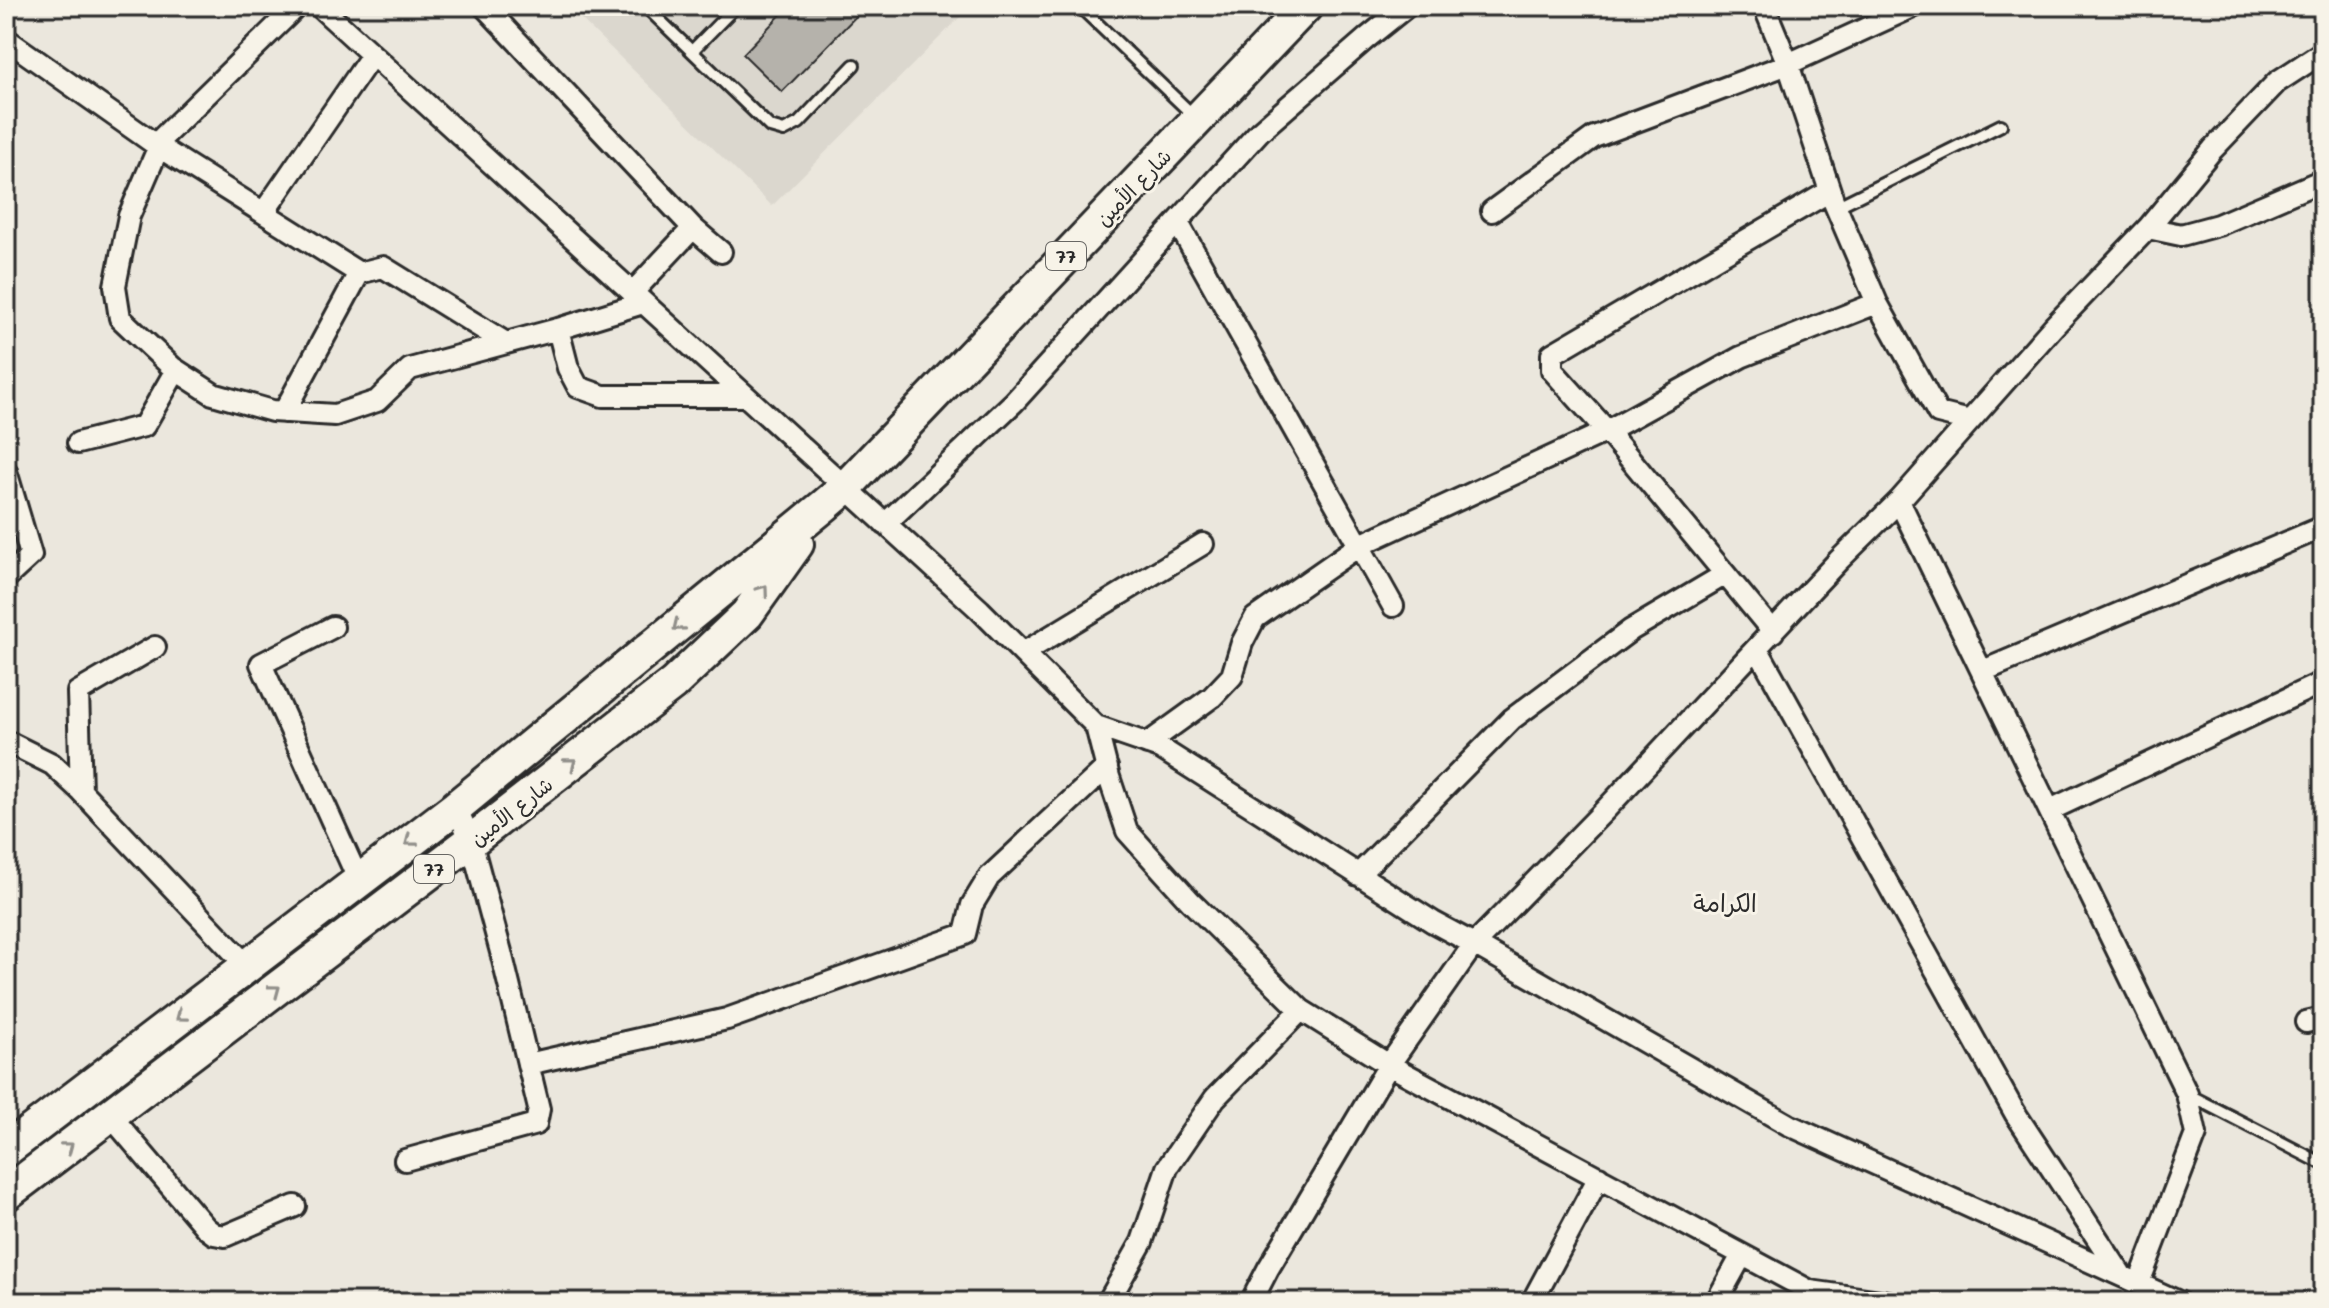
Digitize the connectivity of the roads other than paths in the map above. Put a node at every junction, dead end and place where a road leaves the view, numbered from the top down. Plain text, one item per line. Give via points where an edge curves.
1 (297, 6) edge
2 (319, 6) edge
3 (484, 6) edge
4 (645, 6) edge
5 (736, 6) edge
6 (1079, 6) edge
7 (1306, 6) edge
8 (1407, 6) edge
9 (1764, 6) edge
10 (1915, 6) edge
11 (6, 39) edge
12 (692, 51) junction
13 (2323, 52) edge
14 (372, 55) junction
15 (1788, 64) junction
16 (854, 65) dead end
17 (1197, 120) junction
18 (2001, 125) dead end
19 (159, 147) junction
20 (2323, 180) edge
21 (1833, 199) junction
22 (1492, 211) dead end
23 (264, 212) junction
24 (1178, 223) junction
25 (693, 228) junction
26 (2148, 228) junction
27 (721, 252) dead end
28 (359, 273) junction
29 (638, 298) junction
30 (1877, 303) junction
31 (558, 329) junction
32 (506, 343) junction
33 (176, 370) junction
34 (744, 396) junction
35 (284, 412) junction
36 (1970, 421) junction
37 (1607, 431) junction
38 (78, 443) dead end
39 (6, 471) edge
40 (835, 497) junction
41 (1899, 501) junction
42 (885, 524) junction
43 (2323, 527) edge
44 (1203, 544) dead end
45 (1360, 545) junction
46 (1724, 575) junction
47 (6, 578) edge
48 (1393, 606) dead end
49 (333, 627) dead end
50 (1773, 632) junction
51 (155, 647) dead end
52 (1757, 648) junction
53 (1023, 653) junction
54 (1983, 671) junction
55 (2323, 682) edge
56 (1096, 726) junction
57 (6, 741) edge
58 (1147, 744) junction
59 (1107, 767) junction
60 (81, 791) junction
61 (456, 807) junction
62 (2050, 810) junction
63 (471, 841) junction
64 (1358, 875) junction
65 (359, 881) junction
66 (1474, 944) junction
67 (247, 966) junction
68 (1301, 1010) junction
69 (528, 1064) junction
70 (1389, 1065) junction
71 (2187, 1094) junction
72 (110, 1115) junction
73 (6, 1150) edge
74 (405, 1160) dead end
75 (2323, 1164) edge
76 (1599, 1177) junction
77 (6, 1194) edge
78 (295, 1206) dead end
79 (1742, 1255) junction
80 (2120, 1273) junction
81 (2139, 1283) junction
82 (1108, 1302) edge
83 (1251, 1302) edge
84 (1532, 1302) edge
85 (1716, 1302) edge
86 (1888, 1302) edge
87 (2179, 1302) edge

1 - 19 street via 163,137
2 - 14 street
3 - 25 street
4 - 12 lane
5 - 12 lane
6 - 17 lane
7 - 17 main road, شارع الأمين / 77
8 - 24 street via 1260,131
9 - 15 street
10 - 15 street
11 - 19 street
12 - 16 lane via 770,127 784,131 799,123
13 - 26 street via 2277,82
14 - 23 street
14 - 29 street
15 - 21 street
15 - 22 street via 1594,137
17 - 40 main road, شارع الأمين / 77
18 - 21 lane
19 - 23 street
19 - 33 street via 129,216 115,286 120,318
20 - 26 street via 2218,225 2181,235
21 - 30 street
21 - 37 street via 1552,354 1552,370
23 - 28 street
24 - 42 street via 1014,402
24 - 45 street
25 - 27 street
25 - 29 street
26 - 36 street
28 - 32 street via 383,267
28 - 35 street
29 - 31 street
29 - 34 street
30 - 36 street via 1938,413
30 - 37 street via 1741,357
31 - 32 street
31 - 34 street via 578,387 603,396
32 - 35 street via 410,369 377,401 335,415
33 - 35 street via 213,394
33 - 38 street via 144,426
34 - 40 street
36 - 41 street
37 - 45 street
37 - 46 street
39 - 47 street via 31,555
40 - 42 street
40 -> 61 main road, شارع الأمين / 77
63 -> 40 main road, شارع الأمين / 77 via 683,674 747,614
41 - 50 street
41 - 54 street
42 - 53 street
43 - 54 street
44 - 53 street
45 - 48 street
45 - 58 street via 1255,618 1232,676
46 - 50 street
46 - 64 street via 1631,630 1512,719
49 - 65 street via 261,664
50 - 52 street
51 - 60 street via 78,692
52 - 66 street
52 - 80 street via 2015,1113
53 - 56 street
54 - 62 street
55 - 62 street
56 - 58 street
56 - 59 street
57 - 60 street via 52,764
58 - 64 street
59 - 68 street via 1127,831
59 - 69 street via 989,877 972,905 965,934 727,1019
60 - 67 street
61 - 63 street
61 -> 65 main road, شارع الأمين / 77
62 - 71 street
63 - 69 street
72 -> 63 main road, شارع الأمين / 77
64 - 66 street
65 - 67 main road, شارع الأمين / 77
66 - 70 street
66 - 80 street via 1789,1125
67 -> 73 main road, شارع الأمين / 77
68 - 70 street
68 - 82 street via 1215,1098 1167,1168 1142,1242
69 - 74 street via 539,1109 536,1124
70 - 76 street
70 - 83 street
71 - 75 lane
71 - 81 street via 2196,1134
77 -> 72 main road, شارع الأمين / 77
72 - 78 street via 214,1234 225,1236
76 - 79 street
76 - 84 street
79 - 85 street
79 - 86 street via 1810,1291
80 - 81 street
81 - 87 street

